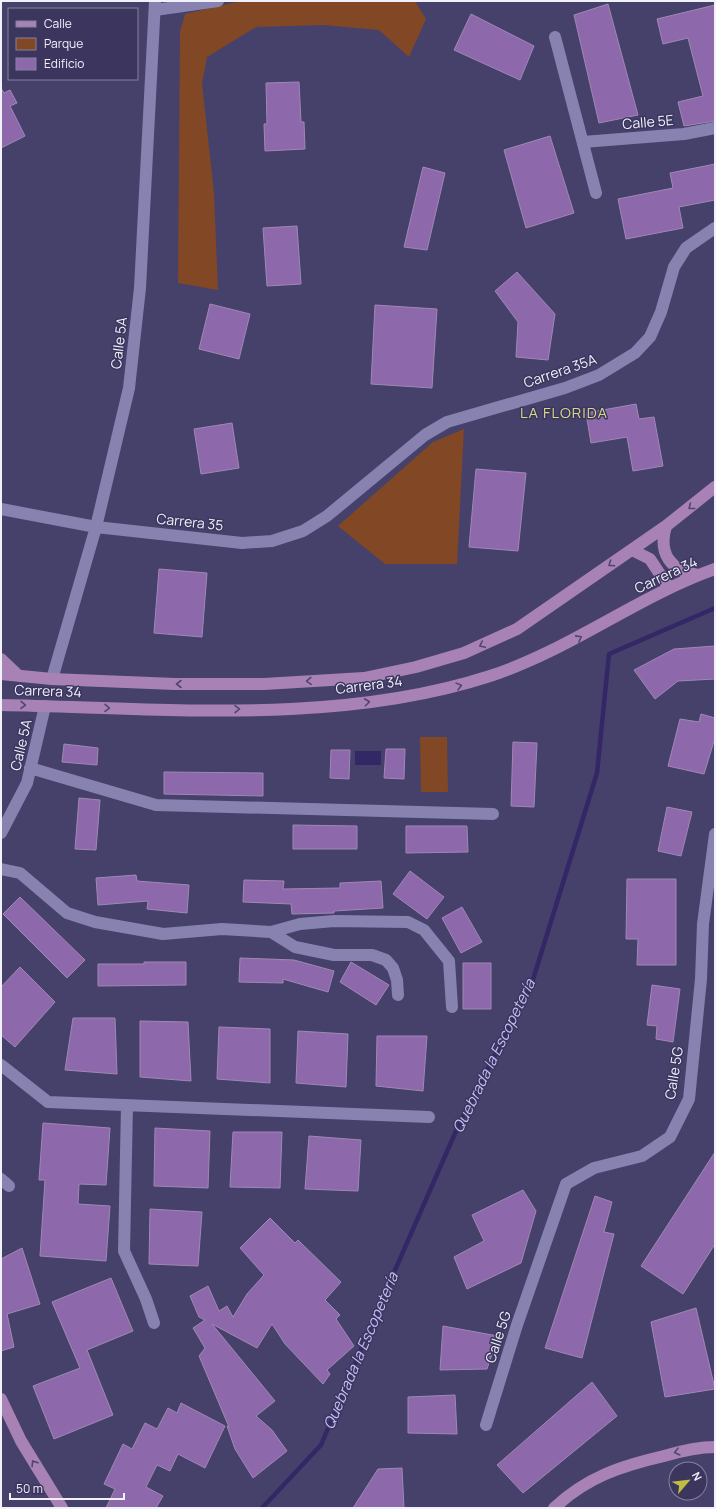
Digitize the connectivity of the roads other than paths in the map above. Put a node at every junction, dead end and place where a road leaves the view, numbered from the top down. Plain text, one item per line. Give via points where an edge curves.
1 (218, 1) edge
2 (155, 5) edge
3 (555, 38) dead end
4 (715, 128) edge
5 (583, 142) junction
6 (596, 193) dead end
7 (715, 228) edge
8 (715, 487) edge
9 (361, 488) joint
10 (1, 509) edge
11 (666, 526) junction
12 (96, 527) junction
13 (632, 550) junction
14 (713, 570) edge
15 (698, 575) junction
16 (670, 588) junction
17 (1, 659) edge
18 (1, 674) edge
19 (20, 676) junction
20 (52, 679) junction
21 (1, 705) edge
22 (45, 706) junction
23 (30, 768) junction
24 (493, 814) dead end
25 (1, 833) edge
26 (715, 834) edge
27 (1, 869) edge
28 (270, 932) junction
29 (398, 995) dead end
30 (452, 1007) dead end
31 (1, 1065) edge
32 (127, 1105) junction
33 (429, 1117) dead end
34 (154, 1323) dead end
35 (2, 1404) edge
36 (486, 1425) dead end
37 (715, 1439) edge
38 (699, 1447) junction
39 (715, 1447) edge
40 (62, 1508) edge
41 (554, 1508) edge

1 - 2 street
2 - 12 street, Calle 5A via 140,288 129,388
3 - 5 street
4 - 5 street, Calle 5E via 684,134
5 - 6 street
7 - 9 street, Carrera 35A via 686,248 674,266 661,312 650,337 635,353 599,375 565,388 447,422 425,435
8 -> 11 street
9 - 12 street, Carrera 35 via 327,516 303,531 272,541 242,543
10 - 12 street, Carrera 35
11 - 13 street, Carrera 34
11 - 15 street via 663,537 668,559 681,571
12 - 20 street, Calle 5A
13 - 16 street via 650,559
13 -> 20 street, Carrera 34 via 517,629 464,653 416,667 364,678 264,684 175,684
14 - 15 street, Carrera 34
15 - 16 street, Carrera 34
22 -> 16 street, Carrera 34 via 194,710 286,709 368,703 420,694 458,686 525,663 562,647
17 - 19 street
18 - 19 street, Carrera 34
19 - 20 street, Carrera 34
21 -> 22 street, Carrera 34
22 - 23 street, Calle 5A
23 - 24 street via 156,805
23 - 25 street, Calle 5A via 27,783
26 - 36 street, Calle 5G via 703,924 701,979 689,1099 670,1138 642,1156 594,1168 566,1184 517,1325
27 - 28 street via 20,873 66,913 95,922 163,934 222,929
28 - 29 street via 295,947 334,955 372,955 386,960 393,968
28 - 30 street via 300,924 334,921 408,922 424,930 449,961
31 - 32 street via 48,1102
32 - 33 street
32 - 34 street via 124,1251
40 -> 35 street via 21,1441
37 - 38 street
38 - 39 street
38 -> 41 street via 636,1462 605,1473 582,1486

